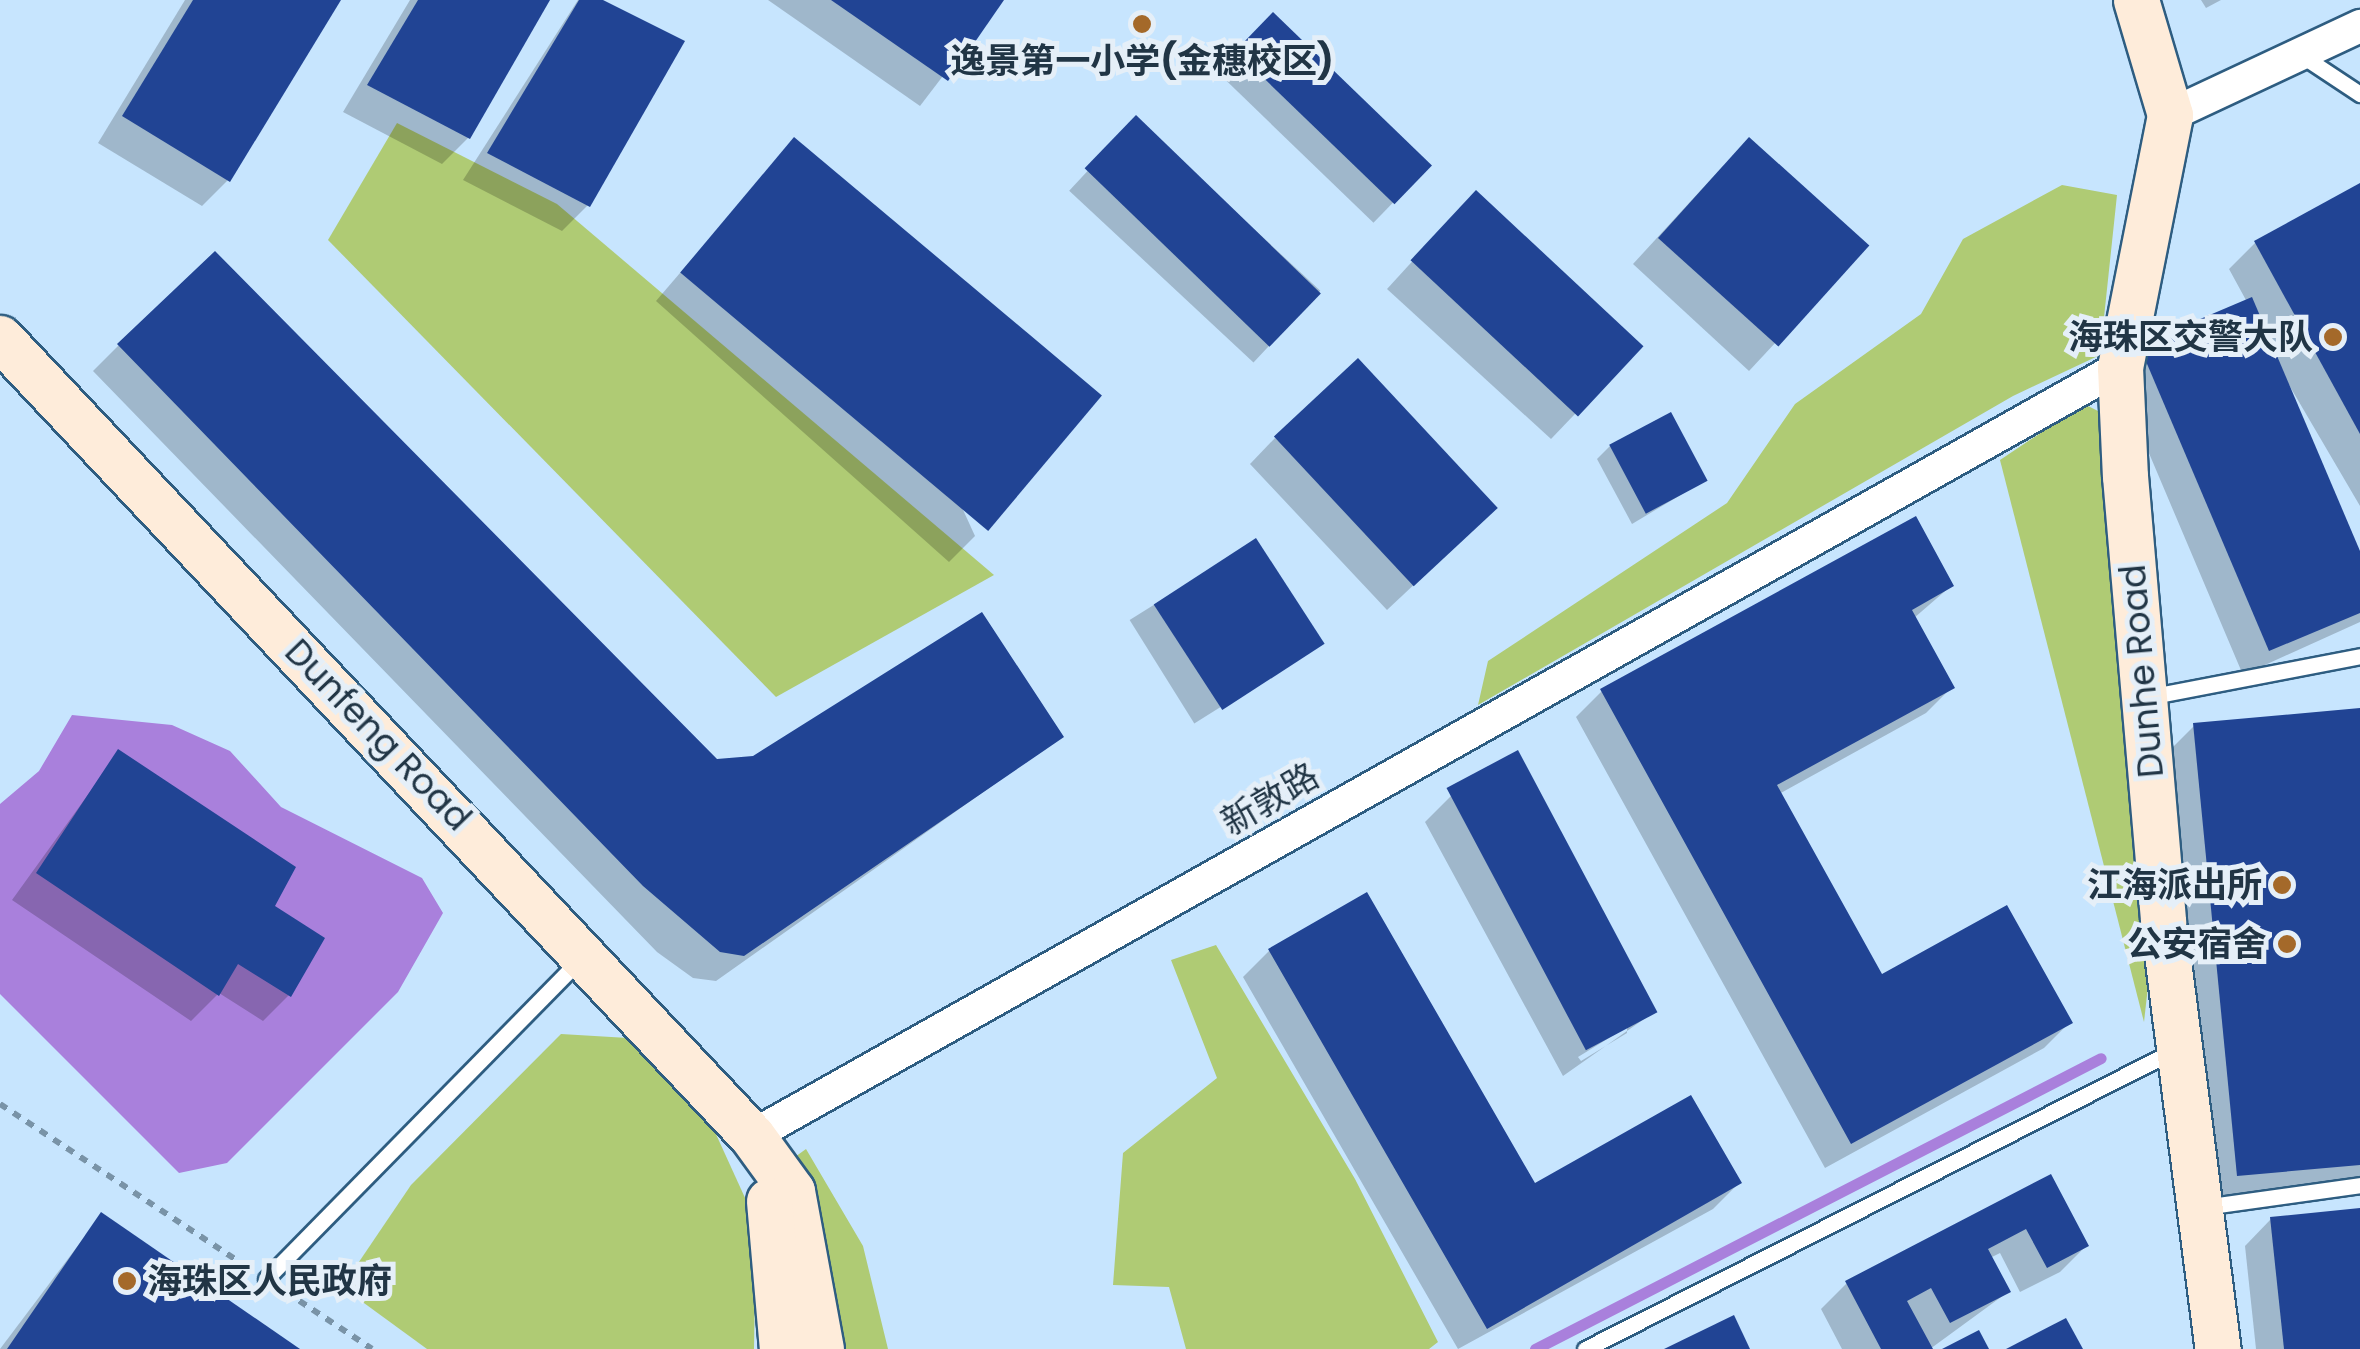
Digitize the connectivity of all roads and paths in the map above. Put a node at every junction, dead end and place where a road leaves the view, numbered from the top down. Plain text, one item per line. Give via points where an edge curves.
1 (2136, 0) edge
2 (2360, 26) edge
3 (2301, 54) junction
4 (2360, 94) edge
5 (2170, 115) junction
6 (0, 338) edge
7 (2120, 366) junction
8 (2360, 656) edge
9 (2144, 698) junction
10 (585, 953) junction
11 (2180, 1048) junction
12 (0, 1104) edge
13 (752, 1136) junction
14 (2360, 1184) edge
15 (2200, 1207) junction
16 (266, 1279) junction
17 (372, 1349) edge
18 (782, 1349) edge
19 (821, 1349) edge
20 (1585, 1349) edge
21 (2218, 1349) edge

1 - 5 street, Dunhe Road
2 - 3 street
3 - 4 lane
3 - 5 street
5 - 7 street, Dunhe Road
6 - 10 street, Dunfeng Road
7 - 9 street, Dunhe Road
7 - 13 street, 新敦路
8 - 9 lane
9 - 11 street, Dunhe Road
10 - 13 street, Dunfeng Road
10 - 16 lane
11 - 15 street, Dunhe Road
11 - 20 lane
12 - 16 path
13 - 18 street, Dunfeng Road via 772,1216
13 - 19 street, Dunfeng Road via 792,1191
14 - 15 lane
15 - 21 street, Dunhe Road
16 - 17 path

